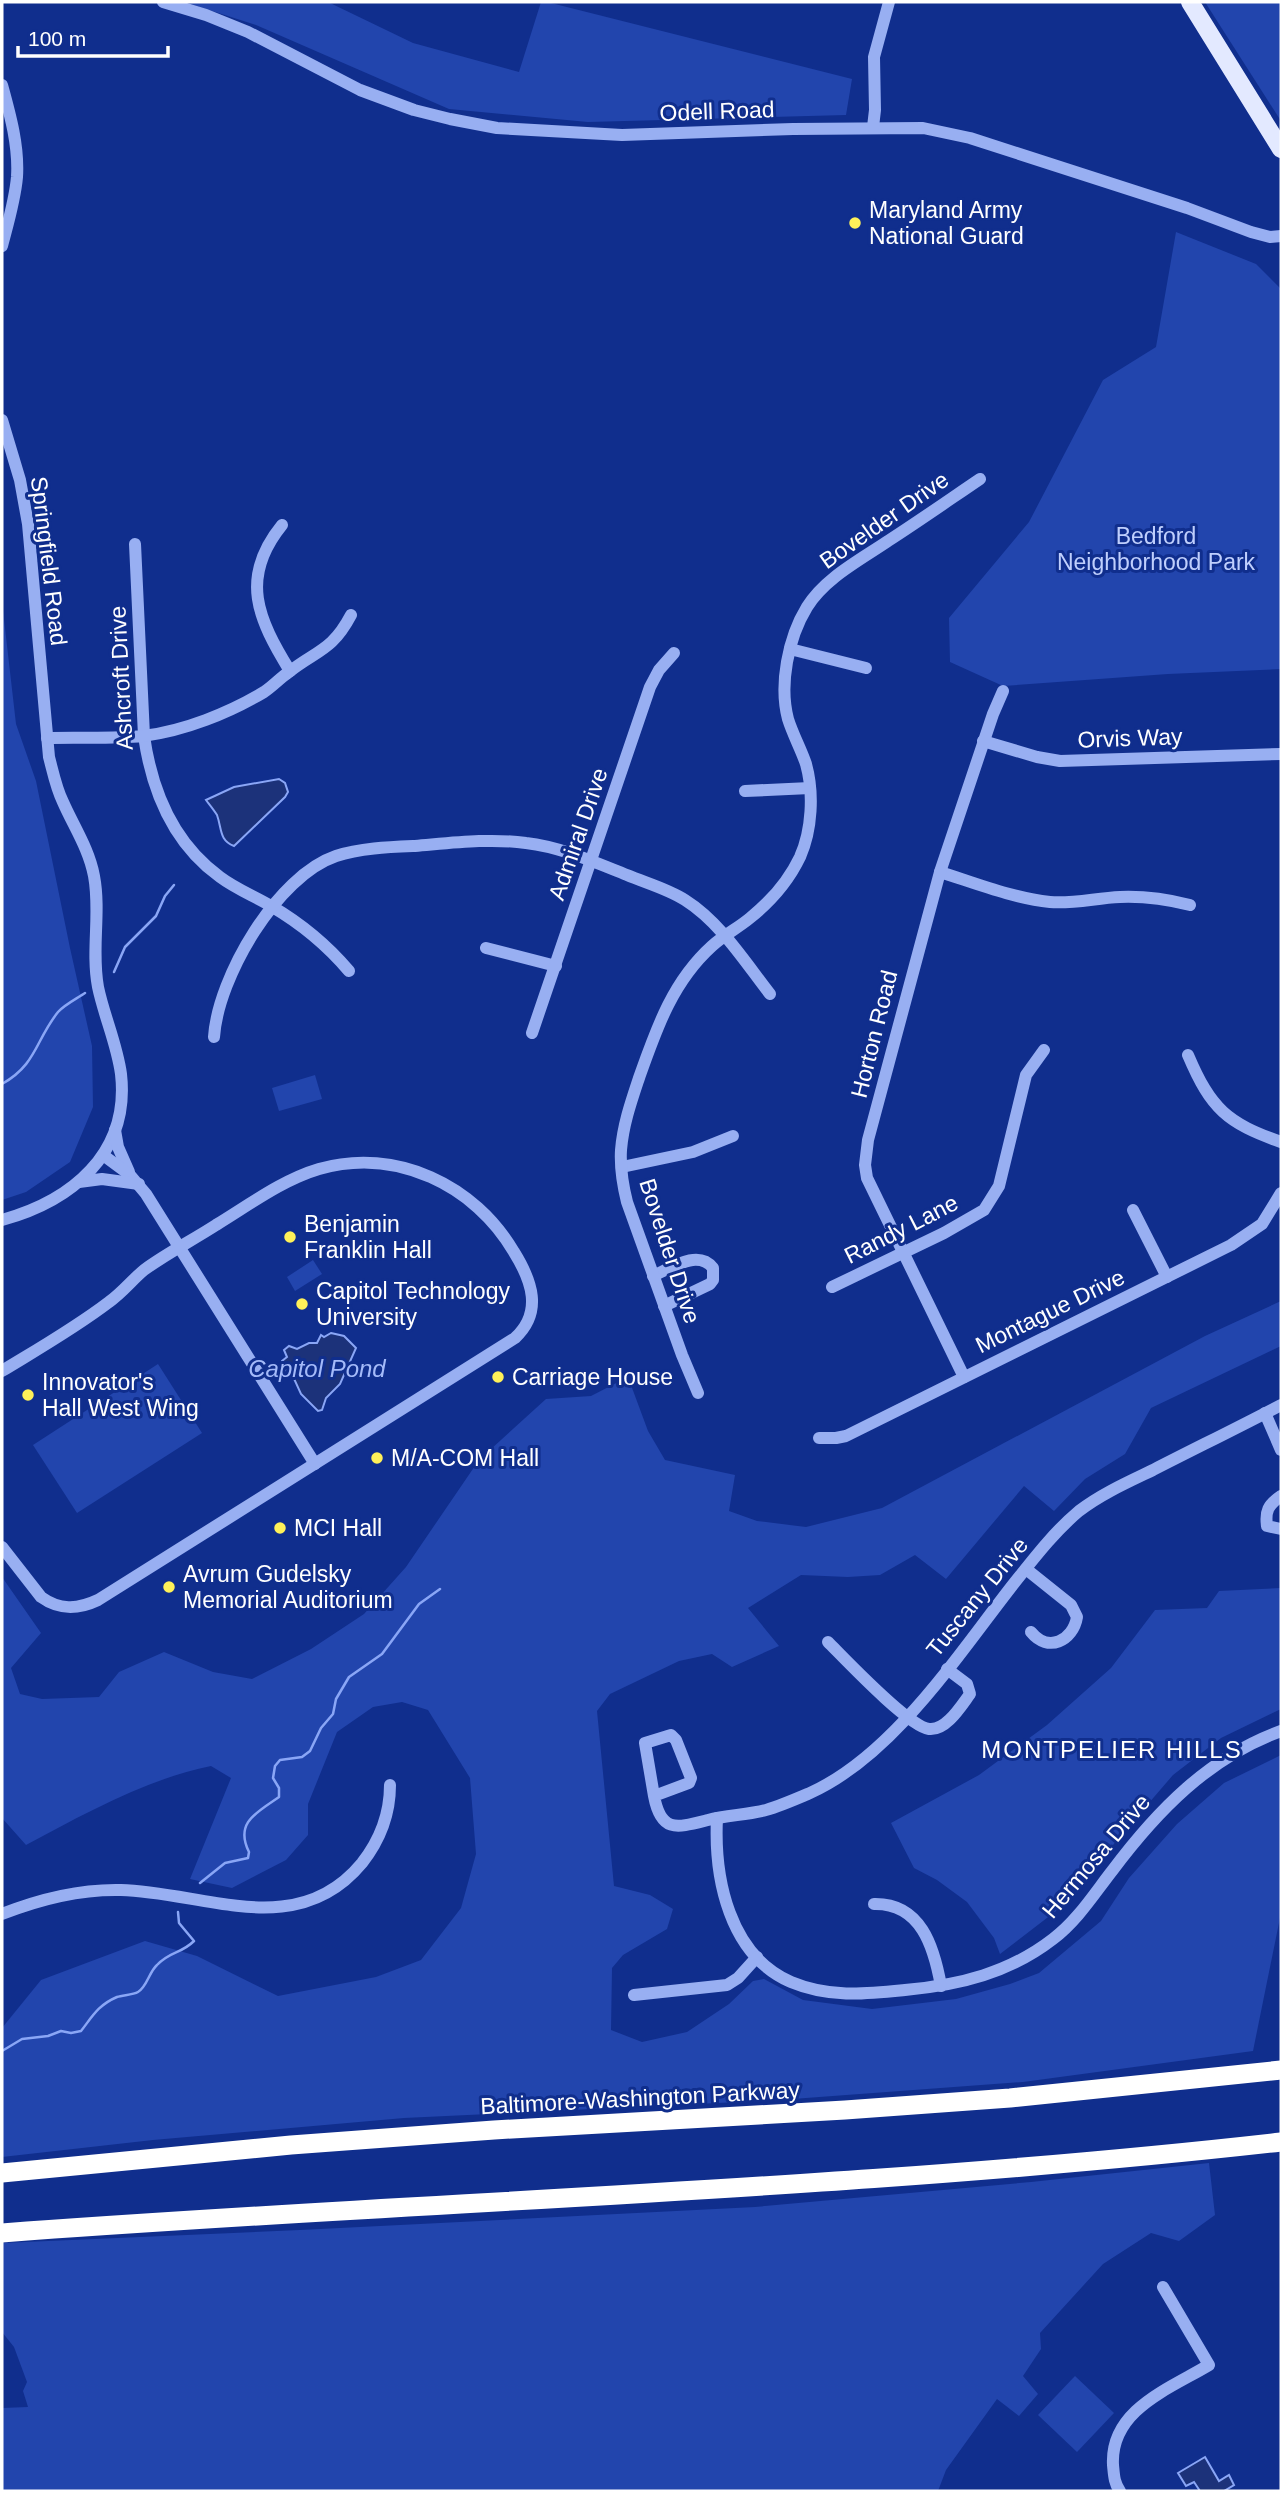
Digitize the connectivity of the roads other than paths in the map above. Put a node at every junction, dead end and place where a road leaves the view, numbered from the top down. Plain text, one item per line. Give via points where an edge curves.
1 (163, 2) edge
2 (889, 2) edge
3 (1190, 2) edge
4 (2, 85) edge
5 (873, 127) junction
6 (1281, 149) edge
7 (1281, 236) edge
8 (2, 246) edge
9 (2, 420) edge
10 (980, 480) dead end
11 (282, 525) dead end
12 (135, 544) dead end
13 (351, 615) dead end
14 (790, 649) junction
15 (674, 653) dead end
16 (866, 668) dead end
17 (290, 671) junction
18 (1003, 691) dead end
19 (144, 736) junction
20 (47, 738) junction
21 (983, 741) junction
22 (1281, 754) edge
23 (810, 788) junction
24 (745, 791) dead end
25 (590, 861) junction
26 (940, 872) junction
27 (1190, 905) dead end
28 (272, 907) junction
29 (724, 937) junction
30 (486, 948) dead end
31 (556, 966) junction
32 (349, 971) dead end
33 (770, 994) dead end
34 (531, 1033) dead end
35 (214, 1037) dead end
36 (1044, 1050) dead end
37 (1188, 1055) dead end
38 (115, 1129) junction
39 (733, 1136) dead end
40 (1281, 1142) edge
41 (103, 1155) junction
42 (622, 1167) junction
43 (134, 1179) junction
44 (78, 1182) junction
45 (1281, 1193) edge
46 (1133, 1210) dead end
47 (2, 1220) edge
48 (180, 1248) junction
49 (903, 1254) junction
50 (653, 1276) junction
51 (1167, 1277) junction
52 (832, 1287) dead end
53 (664, 1306) junction
54 (2, 1371) edge
55 (964, 1377) junction
56 (698, 1393) dead end
57 (1281, 1405) edge
58 (1265, 1413) junction
59 (819, 1438) dead end
60 (1281, 1450) edge
61 (315, 1464) junction
62 (1281, 1496) edge
63 (1281, 1529) edge
64 (2, 1547) edge
65 (1026, 1569) junction
66 (1031, 1632) dead end
67 (828, 1642) dead end
68 (947, 1669) junction
69 (908, 1718) junction
70 (1281, 1731) edge
71 (390, 1785) dead end
72 (653, 1796) junction
73 (717, 1818) junction
74 (874, 1904) dead end
75 (2, 1914) edge
76 (757, 1957) junction
77 (941, 1986) junction
78 (634, 1995) dead end
79 (1281, 2070) edge
80 (1281, 2141) edge
81 (2, 2174) edge
82 (2, 2233) edge
83 (1163, 2287) dead end
84 (1119, 2491) edge

1 - 5 street, Odell Road via 248,32 380,98 497,128 622,135
2 - 5 street via 874,57
3 - 6 main road
4 - 8 street via 14,136 17,176
5 - 7 street, Odell Road via 923,128 970,138 1251,232
9 - 20 street, Springfield Road via 28,524
10 - 14 street, Bovelder Drive via 825,586 806,608
11 - 17 street via 262,558 256,585 265,626
12 - 19 street, Ashcroft Drive
13 - 17 street via 330,646
14 - 16 street
14 - 23 street, Bovelder Drive via 786,706
15 - 25 street, Admiral Drive via 650,687
17 - 19 street via 264,692 212,717
18 - 21 street, Horton Road
19 - 20 street
19 - 28 street, Ashcroft Drive via 158,795 180,839 220,877
20 - 38 street, Springfield Road via 58,789 95,879 96,976 121,1075
21 - 22 street, Orvis Way via 1060,761
21 - 26 street, Horton Road
23 - 24 street
23 - 29 street, Bovelder Drive via 808,831 794,867 765,905
25 - 28 street via 552,848 508,841 378,849 319,864 282,892
25 - 29 street via 683,899
25 - 31 street, Admiral Drive
26 - 27 street via 1048,902 1118,897
26 - 49 street, Horton Road via 866,1153 867,1178
28 - 32 street, Ashcroft Drive via 319,940
28 - 35 street via 229,981
29 - 33 street
29 - 42 street, Bovelder Drive via 685,976 660,1019 630,1104
30 - 31 street
31 - 34 street, Admiral Drive
36 - 49 street, Randy Lane via 1026,1075 992,1200 984,1210
37 - 40 street via 1205,1091 1222,1112 1249,1130
38 - 41 street, Springfield Road
38 - 43 street via 118,1147
39 - 42 street via 693,1152
41 - 43 street
41 - 44 street, Springfield Road
42 - 50 street, Bovelder Drive via 627,1202
43 - 44 street
43 - 48 street
44 - 47 street, Springfield Road via 39,1208
45 - 51 street, Montague Drive via 1271,1213 1250,1234
46 - 51 street
48 - 54 street via 145,1270 100,1309
48 - 61 street
48 - 61 street via 295,1178 318,1169 362,1163 406,1169 461,1192 492,1220 511,1246 530,1284 532,1310 526,1327
49 - 52 street, Randy Lane
49 - 55 street, Horton Road
50 - 53 street, Bovelder Drive
50 - 53 street via 698,1259 713,1268 710,1284
51 - 55 street, Montague Drive
53 - 56 street, Bovelder Drive
55 - 59 street, Montague Drive via 846,1436
57 - 58 street, Tuscany Drive
58 - 60 street
58 - 65 street, Tuscany Drive via 1092,1502 1058,1531
61 - 64 street via 98,1600 78,1607 58,1606 41,1597
62 - 63 street via 1265,1513 1267,1526
65 - 66 street via 1071,1605 1077,1617 1064,1639 1051,1644
65 - 68 street, Tuscany Drive
67 - 69 street
68 - 69 street, Tuscany Drive
68 - 69 street via 970,1689 960,1708 937,1728 929,1729
69 - 73 street, Tuscany Drive via 831,1783 765,1810
70 - 77 street, Hermosa Drive via 1248,1746 1185,1787 1055,1937 989,1975
71 - 75 street via 387,1816 367,1856 345,1879 301,1904 248,1908 162,1893 101,1890 59,1896
72 - 72 street via 645,1743 671,1735 691,1778 689,1783
72 - 73 street, Tuscany Drive via 664,1823
73 - 76 street, Hermosa Drive via 717,1849 727,1906 740,1936
74 - 77 street via 894,1905 910,1914 931,1949
76 - 77 street, Hermosa Drive via 784,1979 820,1992 866,1994
76 - 78 street via 727,1984
79 - 81 highway, Baltimore-Washington Parkway via 1010,2098 290,2145
80 - 82 highway via 872,2178
83 - 84 street via 1209,2365 1135,2410 1122,2426 1112,2452

